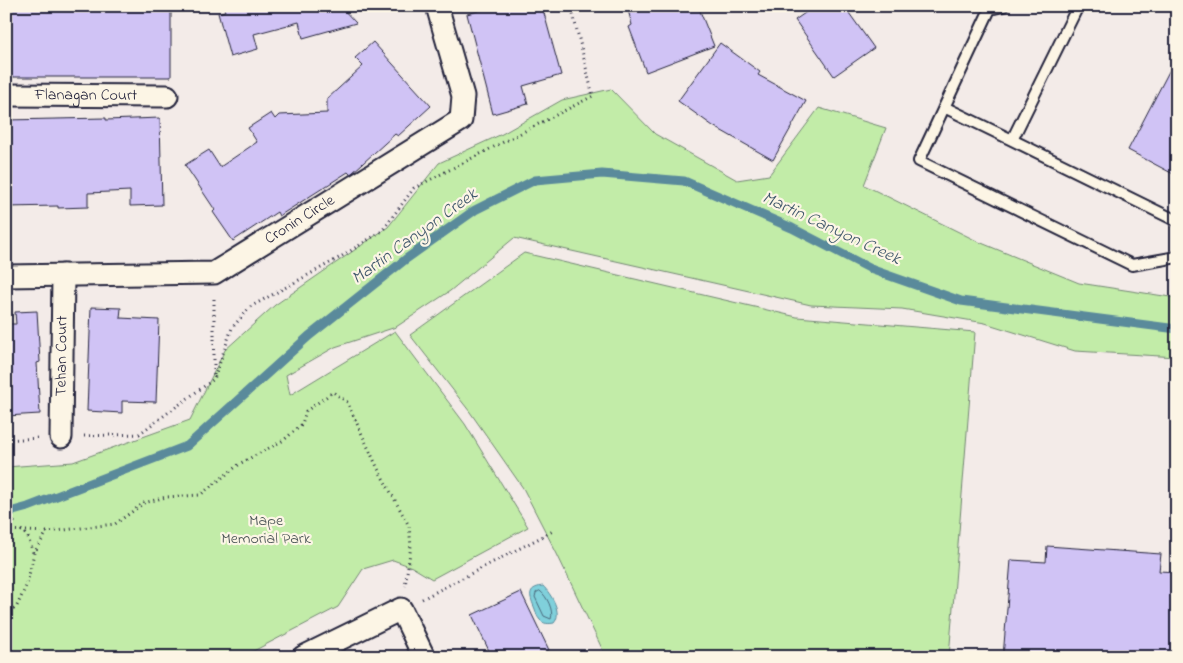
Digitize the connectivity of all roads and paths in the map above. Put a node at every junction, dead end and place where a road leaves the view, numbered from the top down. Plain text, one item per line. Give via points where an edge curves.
1 (437, 6) edge
2 (571, 6) edge
3 (1003, 6) edge
4 (1078, 6) edge
5 (6, 95) edge
6 (167, 96) dead end
7 (944, 108) junction
8 (1012, 140) junction
9 (1177, 220) edge
10 (1177, 257) edge
11 (214, 273) junction
12 (63, 275) junction
13 (6, 276) edge
14 (214, 379) junction
15 (61, 437) junction
16 (6, 440) edge
17 (6, 530) edge
18 (20, 530) junction
19 (553, 531) dead end
20 (47, 532) junction
21 (34, 553) junction
22 (401, 609) junction
23 (6, 616) edge
24 (6, 652) edge
25 (9, 656) edge
26 (27, 657) edge
27 (303, 657) edge
28 (424, 657) edge

1 - 11 street, Cronin Circle via 463,96 461,120
2 - 14 path via 593,96 414,188 382,231 250,306 232,328
3 - 7 lane via 990,9
4 - 8 lane
5 - 6 street, Flanagan Court
7 - 8 lane
7 - 10 lane via 919,162 1132,265
8 - 9 lane
11 - 12 street
11 - 14 path
12 - 13 street
12 - 15 street, Tehan Court
14 - 15 path via 139,434
15 - 16 path
17 - 18 path
18 - 20 path
18 - 21 path via 28,537
19 - 22 path
20 - 21 path
20 - 22 path via 115,524 144,503 166,497 200,495 241,463 284,440 302,424 306,411 333,392 347,402 378,470 409,526 411,546
21 - 23 path via 28,584 17,606
22 - 27 street
22 - 28 street
24 - 25 path
25 - 26 path

